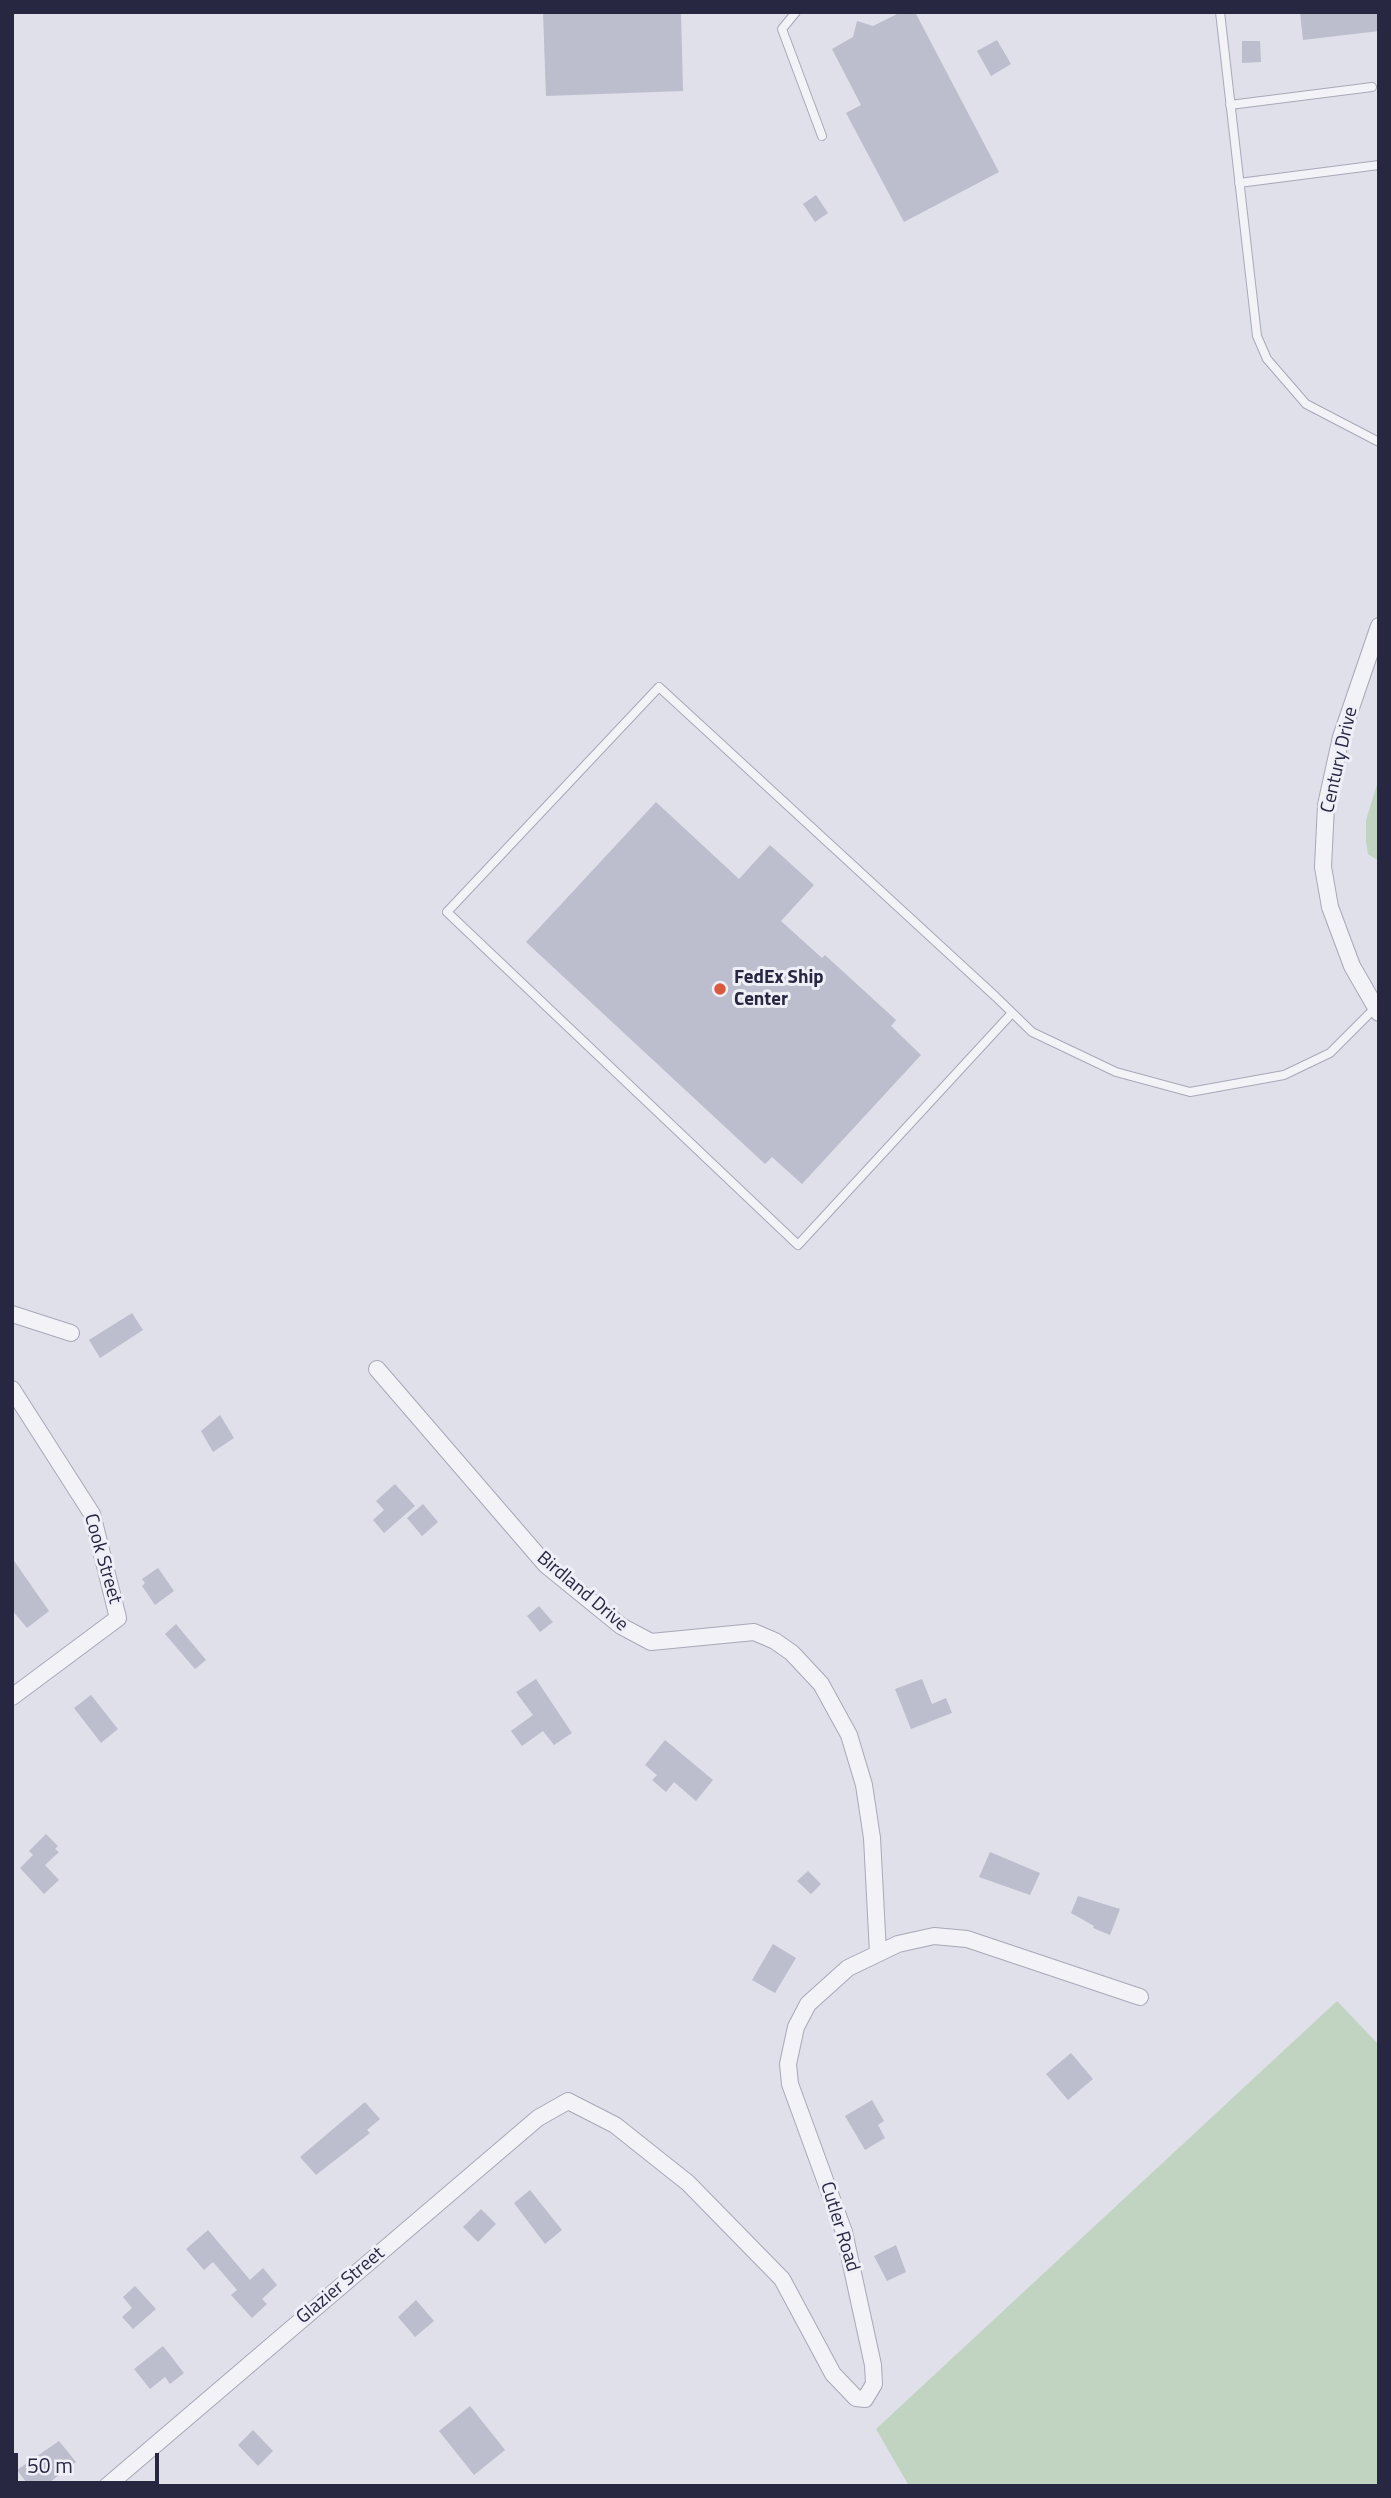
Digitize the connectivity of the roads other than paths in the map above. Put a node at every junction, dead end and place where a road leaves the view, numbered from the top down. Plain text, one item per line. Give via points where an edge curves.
1 (796, 12) edge
2 (1220, 12) edge
3 (1372, 87) dead end
4 (1230, 105) junction
5 (822, 136) dead end
6 (1379, 165) edge
7 (1239, 183) junction
8 (1379, 442) edge
9 (1379, 626) edge
10 (1377, 1011) edge
11 (1012, 1013) junction
12 (12, 1314) edge
13 (71, 1333) dead end
14 (377, 1369) dead end
15 (12, 1389) edge
16 (12, 1697) edge
17 (878, 1953) junction
18 (1140, 1997) dead end
19 (580, 2106) joint
20 (107, 2486) edge

1 - 5 lane via 782,29
2 - 4 lane
3 - 4 lane
4 - 7 lane
6 - 7 lane
7 - 8 lane via 1257,336 1267,359 1306,404
9 - 10 street, Century Drive via 1341,737 1326,805 1323,867 1330,907 1352,966
10 - 11 lane via 1330,1053 1283,1075 1190,1092 1116,1072 1032,1031
11 - 11 lane via 659,687 447,912 798,1245
12 - 13 street
14 - 17 street, Birdland Drive via 538,1557 621,1626 651,1642 754,1632 792,1653 821,1684 849,1735 863,1785 872,1838
15 - 16 street, Cook Street via 92,1514 118,1618
17 - 18 street, Cutler Road via 913,1939 954,1937 1069,1970
17 - 19 street, Cutler Road via 848,1968 808,2004 796,2027 788,2064 795,2106 844,2232 873,2365 874,2384 865,2399 856,2398 833,2374 792,2293 755,2252 655,2154
19 - 20 street, Glazier Street via 568,2101 538,2118

